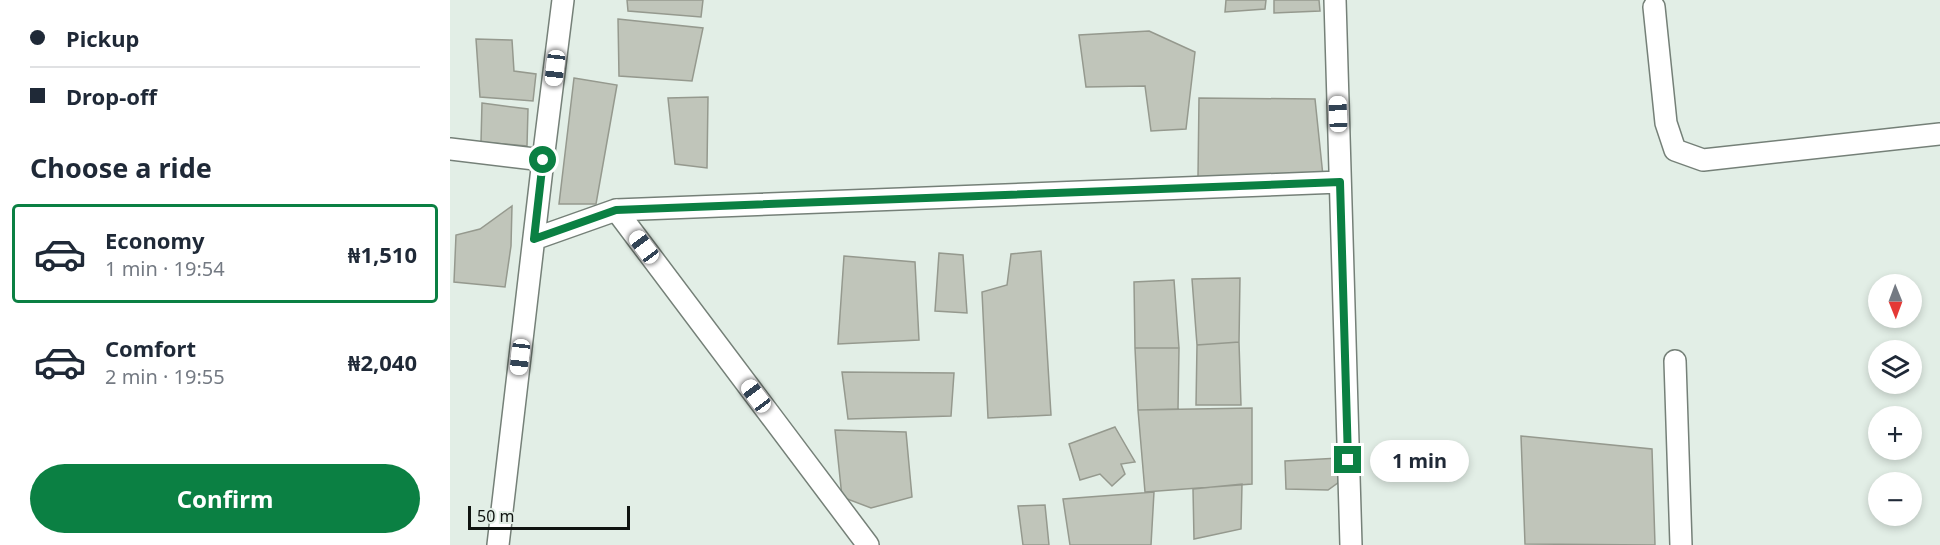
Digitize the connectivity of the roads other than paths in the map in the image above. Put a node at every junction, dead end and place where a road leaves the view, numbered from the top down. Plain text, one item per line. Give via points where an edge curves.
1 (564, 0) edge
2 (1335, 0) edge
3 (1654, 7) dead end
4 (1940, 134) edge
5 (450, 149) edge
6 (543, 160) junction
7 (1340, 182) junction
8 (616, 210) junction
9 (534, 239) junction
10 (1675, 361) dead end
11 (498, 545) edge
12 (868, 545) edge
13 (1351, 545) edge
14 (1681, 545) edge

1 - 6 street
2 - 7 street
3 - 4 street via 1666,123 1675,150 1703,160
5 - 6 street
6 - 9 street
7 - 8 street
7 - 13 street
8 - 9 street
8 - 12 street
9 - 11 street
10 - 14 street

